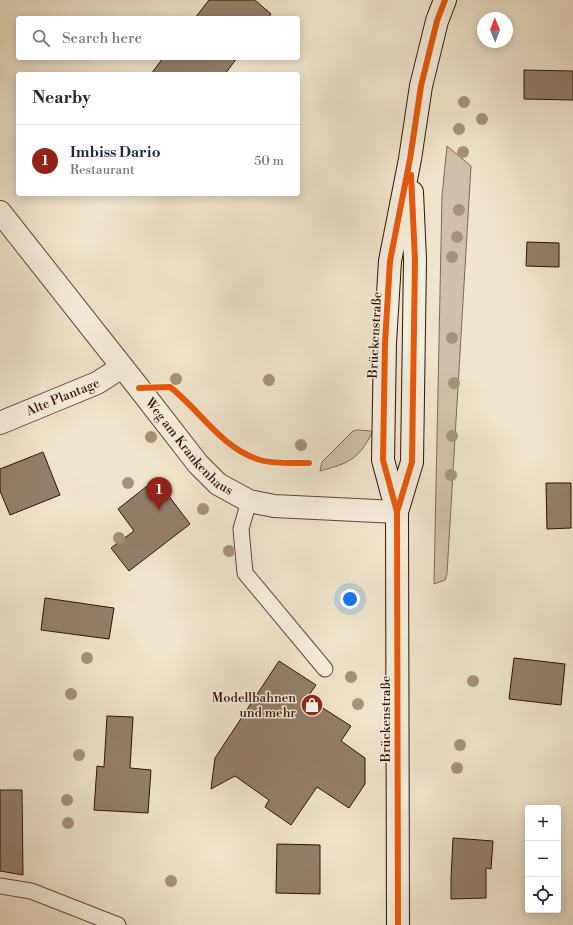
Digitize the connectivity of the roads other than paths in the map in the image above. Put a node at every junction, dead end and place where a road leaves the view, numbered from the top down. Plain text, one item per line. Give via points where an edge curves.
1 (445, 0) edge
2 (410, 158) junction
3 (0, 212) edge
4 (122, 367) junction
5 (0, 423) edge
6 (249, 501) junction
7 (397, 512) junction
8 (325, 669) dead end
9 (0, 886) edge
10 (118, 925) edge
11 (398, 925) edge

1 - 2 main road, Brückenstraße via 437,21 421,86
2 - 7 main road, Brückenstraße via 415,260 412,462
2 - 7 main road, Brückenstraße via 390,261 385,343 383,460
3 - 4 main road, Weg am Krankenhaus
4 - 5 main road, Alte Plantage via 97,383
4 - 6 main road, Weg am Krankenhaus via 198,464 218,484
6 - 7 main road, Weg am Krankenhaus via 274,506
6 - 8 lane via 242,529 245,573
7 - 11 main road, Brückenstraße
9 - 10 lane via 31,891

